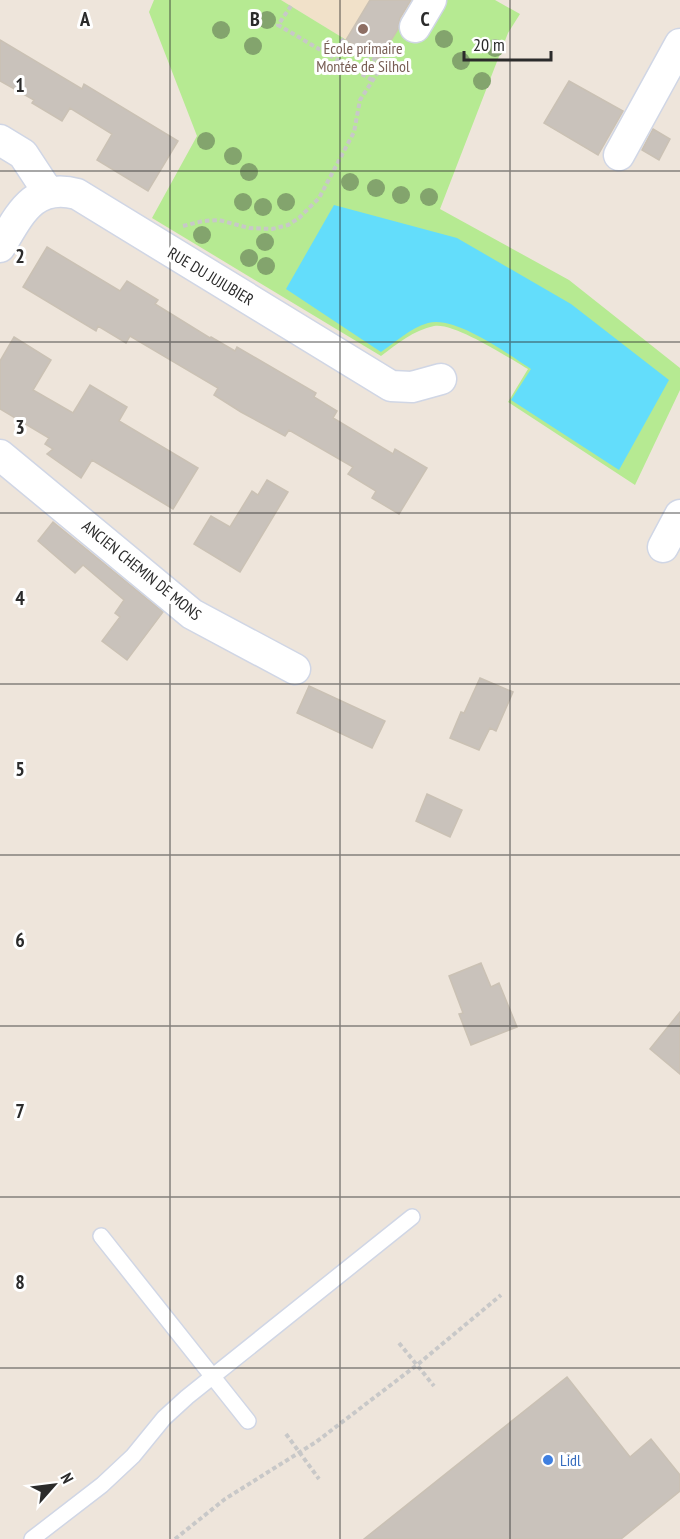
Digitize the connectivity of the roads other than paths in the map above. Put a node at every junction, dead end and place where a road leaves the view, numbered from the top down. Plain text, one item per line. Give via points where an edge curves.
1 (431, 0) edge
2 (415, 27) road end
3 (680, 44) edge
4 (0, 140) edge
5 (619, 155) dead end
6 (48, 192) junction
7 (0, 247) edge
8 (441, 380) dead end
9 (0, 455) edge
10 (680, 515) edge
11 (663, 547) dead end
12 (295, 669) dead end
13 (412, 1217) dead end
14 (101, 1236) dead end
15 (213, 1377) junction
16 (248, 1421) dead end
17 (32, 1539) edge

1 - 2 street
3 - 5 street
4 - 6 street via 23,153
6 - 7 street via 30,202
6 - 8 street, RUE DU JUJUBIER via 63,190 77,194 391,386 412,387
9 - 12 street, ANCIEN CHEMIN DE MONS via 192,614
10 - 11 street
13 - 15 lane
14 - 15 lane
15 - 16 lane
15 - 17 lane via 164,1418 133,1456 102,1485

